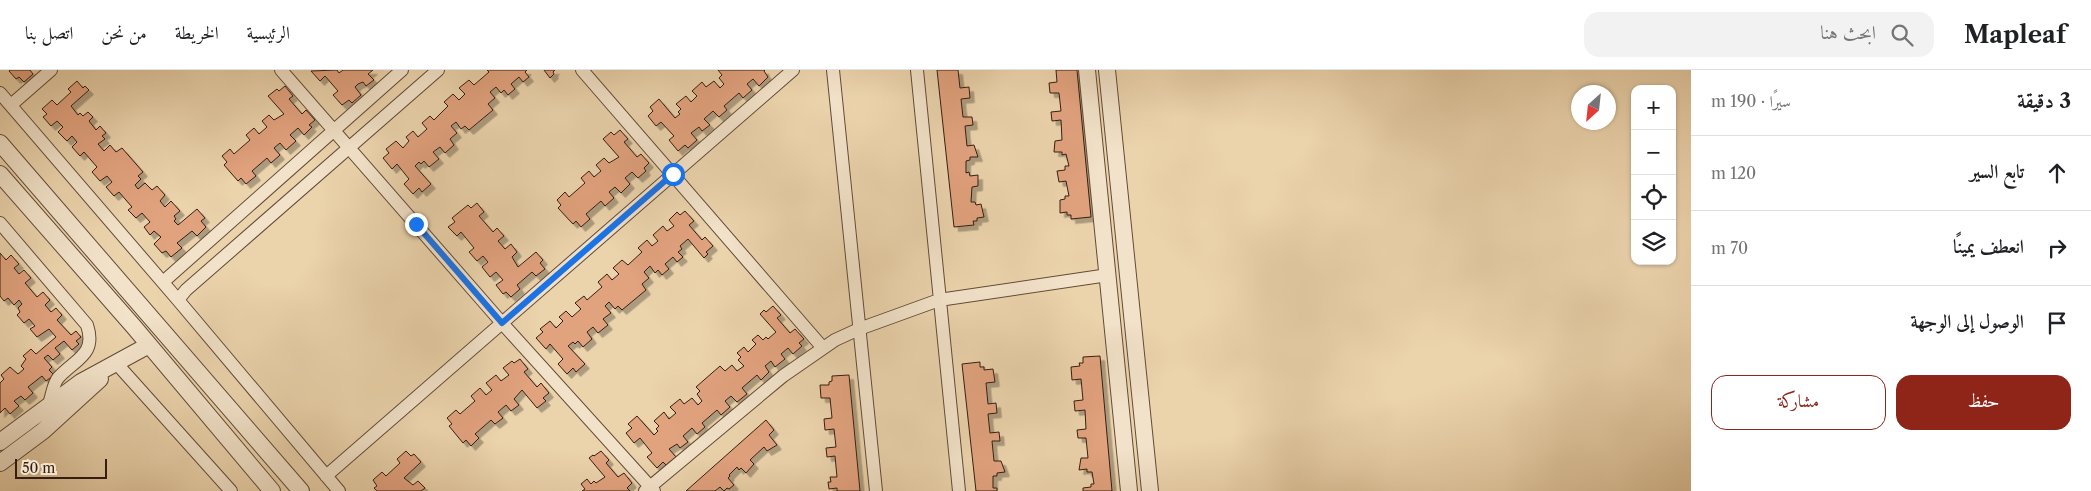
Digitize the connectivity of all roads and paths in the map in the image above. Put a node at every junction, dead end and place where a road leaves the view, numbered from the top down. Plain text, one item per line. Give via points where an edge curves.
1 (51, 70) edge
2 (281, 70) edge
3 (402, 70) edge
4 (438, 70) edge
5 (582, 70) edge
6 (793, 70) edge
7 (833, 70) edge
8 (916, 70) edge
9 (1087, 70) edge
10 (1107, 70) edge
11 (0, 93) edge
12 (11, 105) junction
13 (334, 130) junction
14 (0, 143) edge
15 (349, 147) junction
16 (0, 174) edge
17 (673, 174) junction
18 (0, 223) edge
19 (1108, 275) junction
20 (163, 282) junction
21 (178, 300) junction
22 (939, 300) junction
23 (502, 323) junction
24 (860, 329) junction
25 (149, 345) junction
26 (823, 348) junction
27 (117, 364) junction
28 (49, 404) junction
29 (0, 442) edge
30 (0, 463) edge
31 (326, 476) junction
32 (650, 490) edge
33 (231, 491) edge
34 (272, 491) edge
35 (301, 491) edge
36 (339, 491) edge
37 (876, 491) edge
38 (959, 491) edge
39 (1129, 491) edge
40 (1150, 491) edge

1 - 12 street
2 - 13 street
3 - 13 street
4 - 15 street
5 - 17 street
6 - 17 street
7 - 24 street
8 - 22 street
9 - 19 street
10 - 40 street
11 - 12 street
12 - 20 street
13 - 15 street
13 - 20 street
14 - 35 street
15 - 21 street
15 - 23 street
16 - 25 street
17 - 23 street
17 - 26 street
18 - 28 street via 88,325 92,338 81,359 57,380
19 - 22 street
19 - 39 street
20 - 21 street
21 - 31 street
22 - 24 street
22 - 38 street
23 - 31 street
23 - 32 street
24 - 26 street
24 - 37 street
25 - 27 street
25 - 34 street
26 - 32 street via 783,376
27 - 28 street via 81,382
27 - 30 street via 43,430
27 - 33 street
28 - 29 street
31 - 36 street

